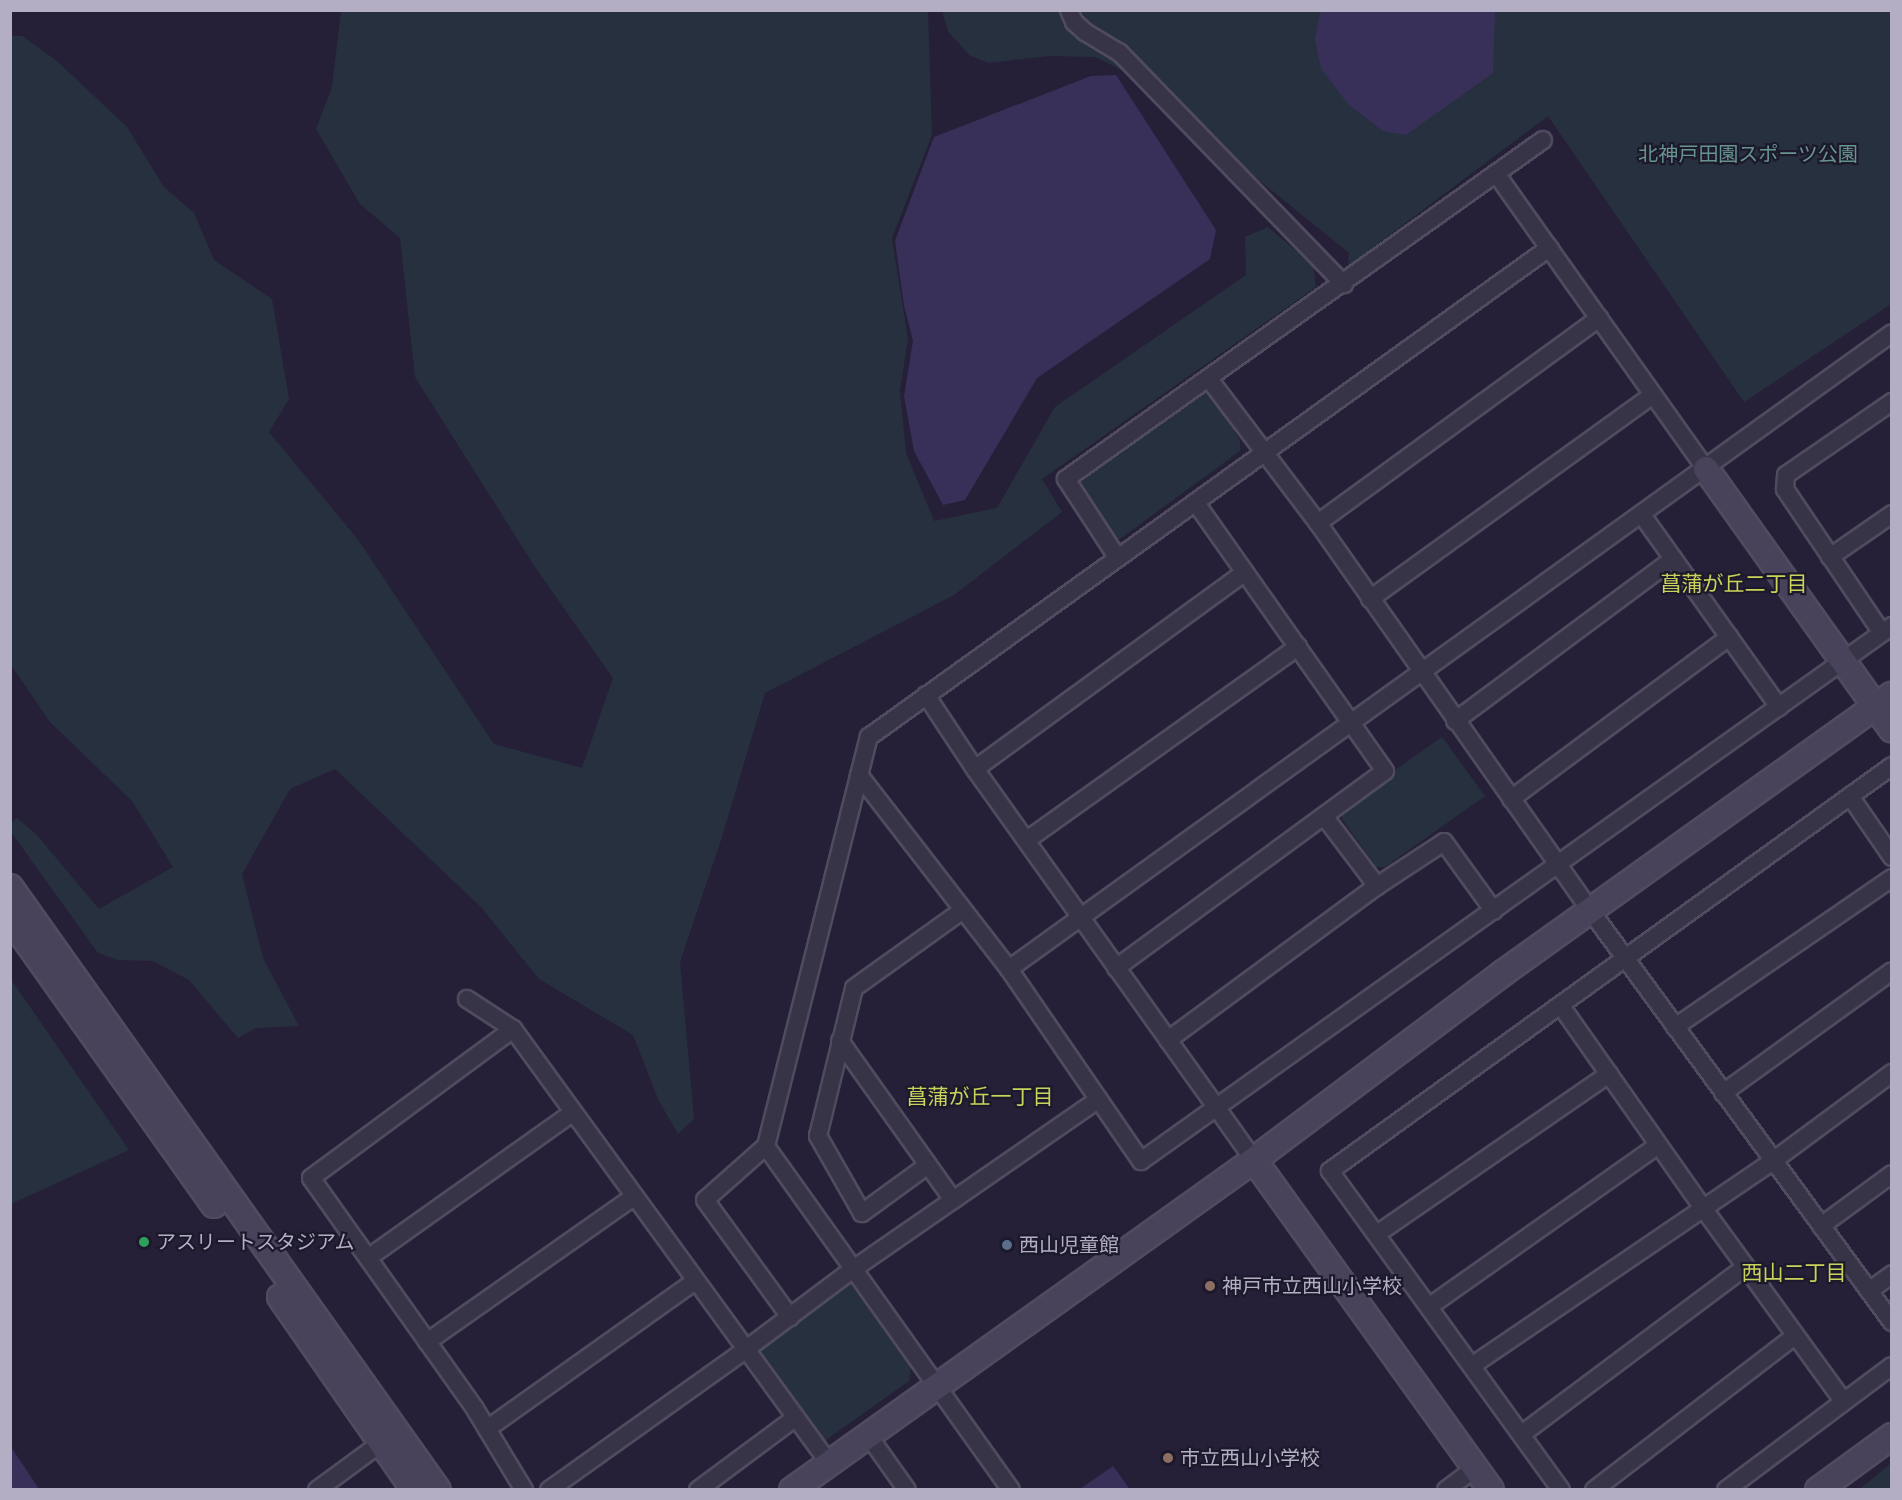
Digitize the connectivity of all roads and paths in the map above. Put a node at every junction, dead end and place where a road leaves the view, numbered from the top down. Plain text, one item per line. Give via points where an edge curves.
1 (1069, 10) edge
2 (1543, 140) dead end
3 (1497, 175) junction
4 (1549, 248) junction
5 (1344, 284) junction
6 (1599, 318) junction
7 (1892, 333) edge
8 (1209, 379) junction
9 (1653, 395) junction
10 (1892, 402) edge
11 (1263, 454) junction
12 (1706, 469) junction
13 (1196, 502) junction
14 (1892, 514) edge
15 (1642, 515) junction
16 (1318, 523) junction
17 (1117, 557) junction
18 (1830, 557) junction
19 (1673, 559) junction
20 (1245, 572) junction
21 (1370, 599) junction
22 (1887, 630) edge
23 (1729, 637) junction
24 (1298, 647) junction
25 (1842, 661) junction
26 (1422, 674) junction
27 (926, 694) junction
28 (1883, 701) edge
29 (1779, 707) junction
30 (1455, 721) junction
31 (1352, 723) junction
32 (1892, 730) edge
33 (1892, 766) edge
34 (975, 769) junction
35 (859, 775) junction
36 (1850, 796) junction
37 (1511, 799) junction
38 (1323, 816) junction
39 (1027, 840) junction
40 (1892, 857) edge
41 (1558, 865) junction
42 (1892, 878) edge
43 (1377, 886) junction
44 (10, 887) edge
45 (963, 910) junction
46 (1590, 910) junction
47 (1494, 911) junction
48 (10, 918) edge
49 (1083, 918) junction
50 (1626, 959) junction
51 (1116, 968) junction
52 (1009, 969) junction
53 (1892, 971) edge
54 (467, 999) dead end
55 (1561, 1006) junction
56 (1675, 1027) junction
57 (513, 1029) junction
58 (1168, 1040) junction
59 (840, 1041) junction
60 (1892, 1073) edge
61 (1609, 1074) junction
62 (1723, 1092) junction
63 (1099, 1099) junction
64 (1216, 1108) junction
65 (572, 1113) junction
66 (1658, 1145) junction
67 (766, 1146) junction
68 (1254, 1160) junction
69 (1773, 1161) junction
70 (928, 1165) junction
71 (1892, 1174) edge
72 (633, 1197) junction
73 (953, 1200) junction
74 (1703, 1209) junction
75 (1821, 1226) junction
76 (1377, 1233) junction
77 (368, 1258) junction
78 (1745, 1267) junction
79 (852, 1270) junction
80 (1892, 1274) edge
81 (695, 1281) junction
82 (1869, 1291) junction
83 (1430, 1306) junction
84 (790, 1317) junction
85 (1892, 1322) edge
86 (1795, 1336) junction
87 (427, 1342) junction
88 (746, 1350) junction
89 (1473, 1365) junction
90 (1892, 1366) edge
91 (935, 1387) junction
92 (1843, 1401) junction
93 (795, 1418) junction
94 (487, 1429) junction
95 (1522, 1434) junction
96 (868, 1435) junction
97 (1892, 1436) edge
98 (381, 1443) junction
99 (829, 1463) junction
100 (1475, 1468) junction
101 (407, 1487) edge
102 (902, 1487) edge
103 (317, 1490) edge
104 (438, 1490) edge
105 (524, 1490) edge
106 (549, 1490) edge
107 (698, 1490) edge
108 (792, 1490) edge
109 (1011, 1490) edge
110 (1446, 1490) edge
111 (1491, 1490) edge
112 (1561, 1490) edge
113 (1594, 1490) edge
114 (1726, 1490) edge
115 (1818, 1490) edge

1 - 5 street via 1084,32 1120,53
2 - 3 street
3 - 4 street
3 - 5 street
4 - 6 street
4 - 11 street
5 - 8 street
6 - 9 street
6 - 16 street
7 - 12 street
8 - 11 street
8 - 17 street via 1066,479
9 - 12 street
9 - 21 street
10 - 18 street via 1786,475 1785,489
11 - 13 street
11 - 16 street
12 - 15 street
12 - 25 street
13 - 17 street
13 - 20 street
14 - 18 street
15 - 19 street
15 - 26 street
16 - 21 street
17 - 27 street
18 - 22 street
19 - 23 street
19 - 30 street
20 - 24 street
20 - 34 street
21 - 26 street
22 - 25 street
23 - 29 street
23 - 37 street
24 - 31 street
24 - 39 street
25 - 28 street
25 - 29 street
26 - 30 street
26 - 31 street
27 - 34 street
27 - 35 street via 869,737
28 - 32 street
28 - 46 street
29 - 41 street
30 - 37 street
31 - 38 street via 1385,771
31 - 49 street
33 - 36 street
34 - 39 street
35 - 45 street
35 - 67 street
36 - 40 street
36 - 50 street
37 - 41 street
38 - 43 street
38 - 51 street
39 - 49 street
41 - 46 street
41 - 47 street
42 - 56 street
43 - 47 street via 1444,842
43 - 58 street
44 - 104 street
45 - 52 street
45 - 59 street via 854,988
46 - 50 street
46 - 68 street
47 - 64 street
48 - 98 street
49 - 51 street
49 - 52 street
50 - 55 street
50 - 56 street
51 - 58 street
52 - 63 street
53 - 62 street
54 - 57 street
55 - 61 street
55 - 76 street via 1330,1171
56 - 62 street
57 - 65 street
57 - 77 street via 311,1178
58 - 64 street
59 - 70 street
59 - 70 street via 818,1136 862,1213
60 - 69 street
61 - 66 street
61 - 76 street
62 - 69 street
63 - 64 street via 1141,1161
63 - 73 street
64 - 68 street
65 - 72 street
65 - 77 street
66 - 74 street
66 - 83 street
67 - 79 street
67 - 84 street via 705,1200
68 - 91 street
68 - 100 street
69 - 74 street
69 - 75 street
70 - 73 street
71 - 75 street
72 - 81 street
72 - 87 street
73 - 79 street
74 - 78 street
74 - 89 street
75 - 82 street
76 - 83 street
77 - 87 street
78 - 86 street
78 - 95 street
79 - 84 street
79 - 91 street
80 - 82 street
81 - 88 street
81 - 94 street
82 - 85 street
83 - 89 street
84 - 88 street
86 - 92 street
86 - 113 street
87 - 94 street
88 - 93 street
88 - 106 street
89 - 95 street
90 - 92 street
91 - 96 street
91 - 109 street
92 - 114 street
93 - 99 street
93 - 107 street
94 - 105 street
95 - 112 street
96 - 99 street
96 - 102 street
97 - 115 street
98 - 101 street
98 - 103 street
99 - 108 street
100 - 110 street
100 - 111 street

